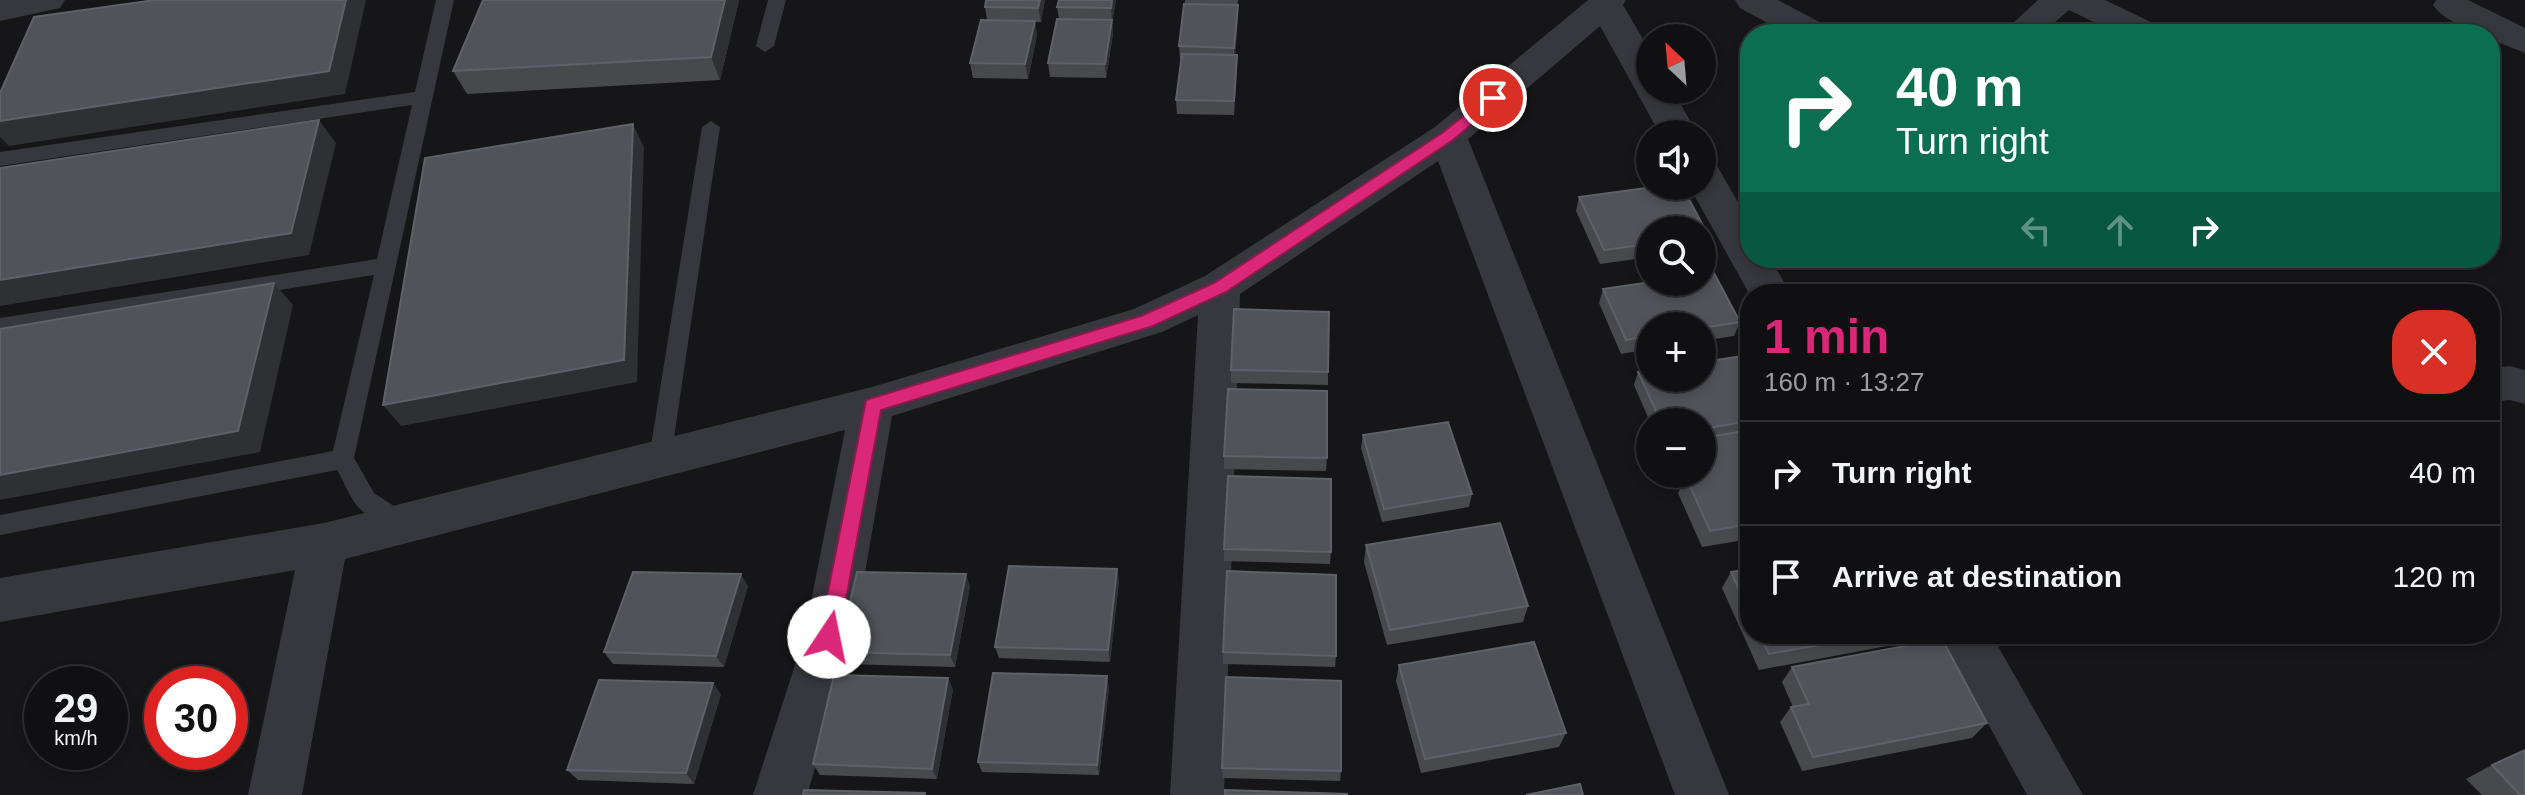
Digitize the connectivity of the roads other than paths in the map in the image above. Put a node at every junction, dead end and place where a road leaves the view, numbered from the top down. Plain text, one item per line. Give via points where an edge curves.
1 (48, 0) edge
2 (445, 0) edge
3 (777, 0) edge
4 (1752, 0) edge
5 (2059, 0) edge
6 (2077, 0) edge
7 (1607, 2) edge
8 (2450, 5) dead end
9 (0, 10) edge
10 (1796, 24) edge
11 (2031, 24) edge
12 (2126, 24) edge
13 (2489, 24) edge
14 (2500, 30) edge
15 (2525, 42) edge
16 (765, 46) dead end
17 (1636, 57) edge
18 (424, 97) junction
19 (711, 127) dead end
20 (1448, 136) junction
21 (0, 159) edge
22 (1716, 199) edge
23 (1740, 241) edge
24 (387, 265) junction
25 (1220, 287) junction
26 (0, 326) edge
27 (2500, 384) edge
28 (2525, 387) edge
29 (872, 405) junction
30 (660, 458) junction
31 (343, 459) junction
32 (401, 523) junction
33 (0, 525) edge
34 (324, 544) junction
35 (0, 600) edge
36 (1970, 644) edge
37 (275, 795) edge
38 (780, 795) edge
39 (1197, 795) edge
40 (1702, 795) edge
41 (2056, 795) edge

1 - 9 street
2 - 18 lane
3 - 16 lane
4 - 10 street
5 - 11 street
6 - 12 street
7 - 17 street
7 - 20 street
8 - 13 street
14 - 15 street
18 - 21 lane
18 - 24 lane
19 - 30 lane
20 - 25 street
20 - 40 street
22 - 23 street
24 - 26 lane
24 - 31 lane
25 - 29 street via 1147,321
25 - 39 street
27 - 28 street
29 - 30 street
29 - 38 street via 829,637
30 - 32 street
31 - 32 lane via 366,500
31 - 33 lane
32 - 34 street
34 - 35 street
34 - 37 street
36 - 41 street

